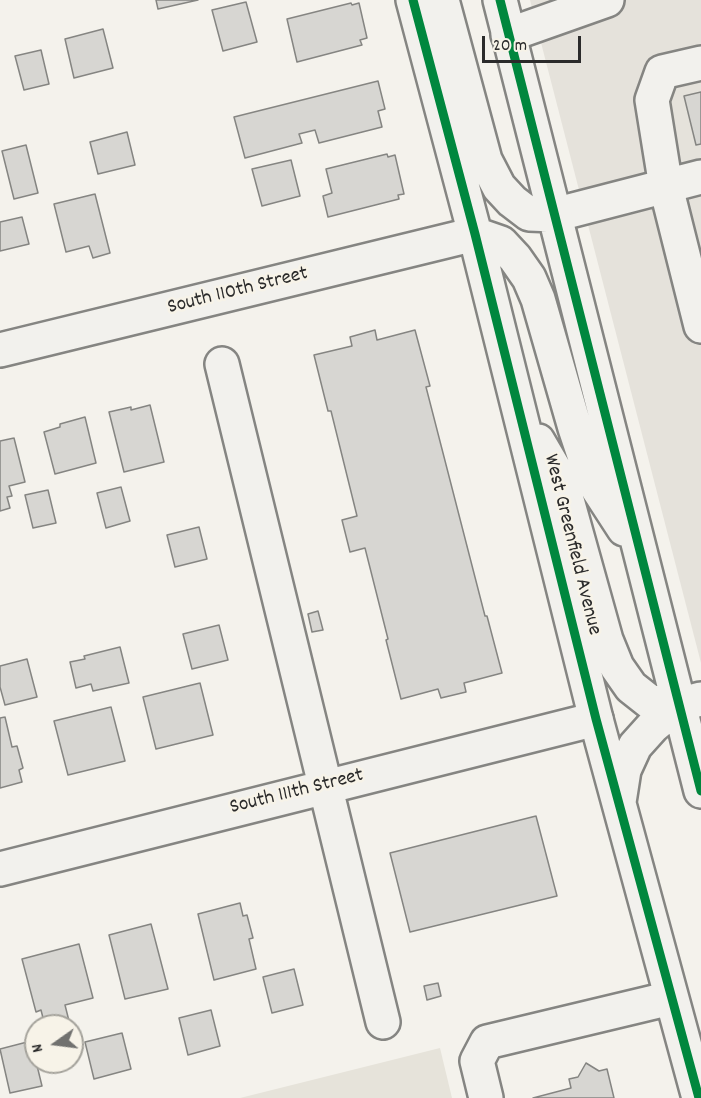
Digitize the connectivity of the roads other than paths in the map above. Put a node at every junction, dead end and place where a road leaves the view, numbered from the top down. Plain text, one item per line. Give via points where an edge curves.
1 (413, 0) edge
2 (442, 0) edge
3 (500, 0) edge
4 (607, 0) edge
5 (508, 35) junction
6 (701, 63) edge
7 (701, 177) edge
8 (666, 187) junction
9 (554, 216) junction
10 (475, 234) junction
11 (701, 326) edge
12 (0, 350) edge
13 (222, 364) dead end
14 (519, 411) junction
15 (639, 551) junction
16 (689, 702) edge
17 (596, 719) junction
18 (324, 786) junction
19 (701, 791) edge
20 (619, 805) junction
21 (0, 869) edge
22 (671, 998) junction
23 (383, 1022) dead end
24 (486, 1098) edge
25 (699, 1098) edge

1 - 10 main road, West Greenfield Avenue
2 - 9 main road via 485,160 499,187 512,201 529,214
3 - 5 main road
4 - 5 main road
5 - 9 main road
6 - 8 main road via 662,72 652,100
7 - 8 main road
8 - 9 main road
8 - 11 main road
9 - 15 main road
10 - 12 main road, South 110th Street
10 - 14 main road, West Greenfield Avenue
10 - 15 main road via 501,243 529,278 588,466 598,489
13 - 18 main road
14 - 16 main road via 562,482 616,667 631,687 650,702
14 - 17 main road, West Greenfield Avenue
15 - 16 main road
16 - 19 main road
16 - 20 main road via 653,726 635,747 624,770
17 - 18 main road, South 111th Street
17 - 20 main road, West Greenfield Avenue
18 - 21 main road, South 111th Street
18 - 23 main road
20 - 22 main road, West Greenfield Avenue
22 - 24 main road via 487,1042 477,1061
22 - 25 main road, West Greenfield Avenue

